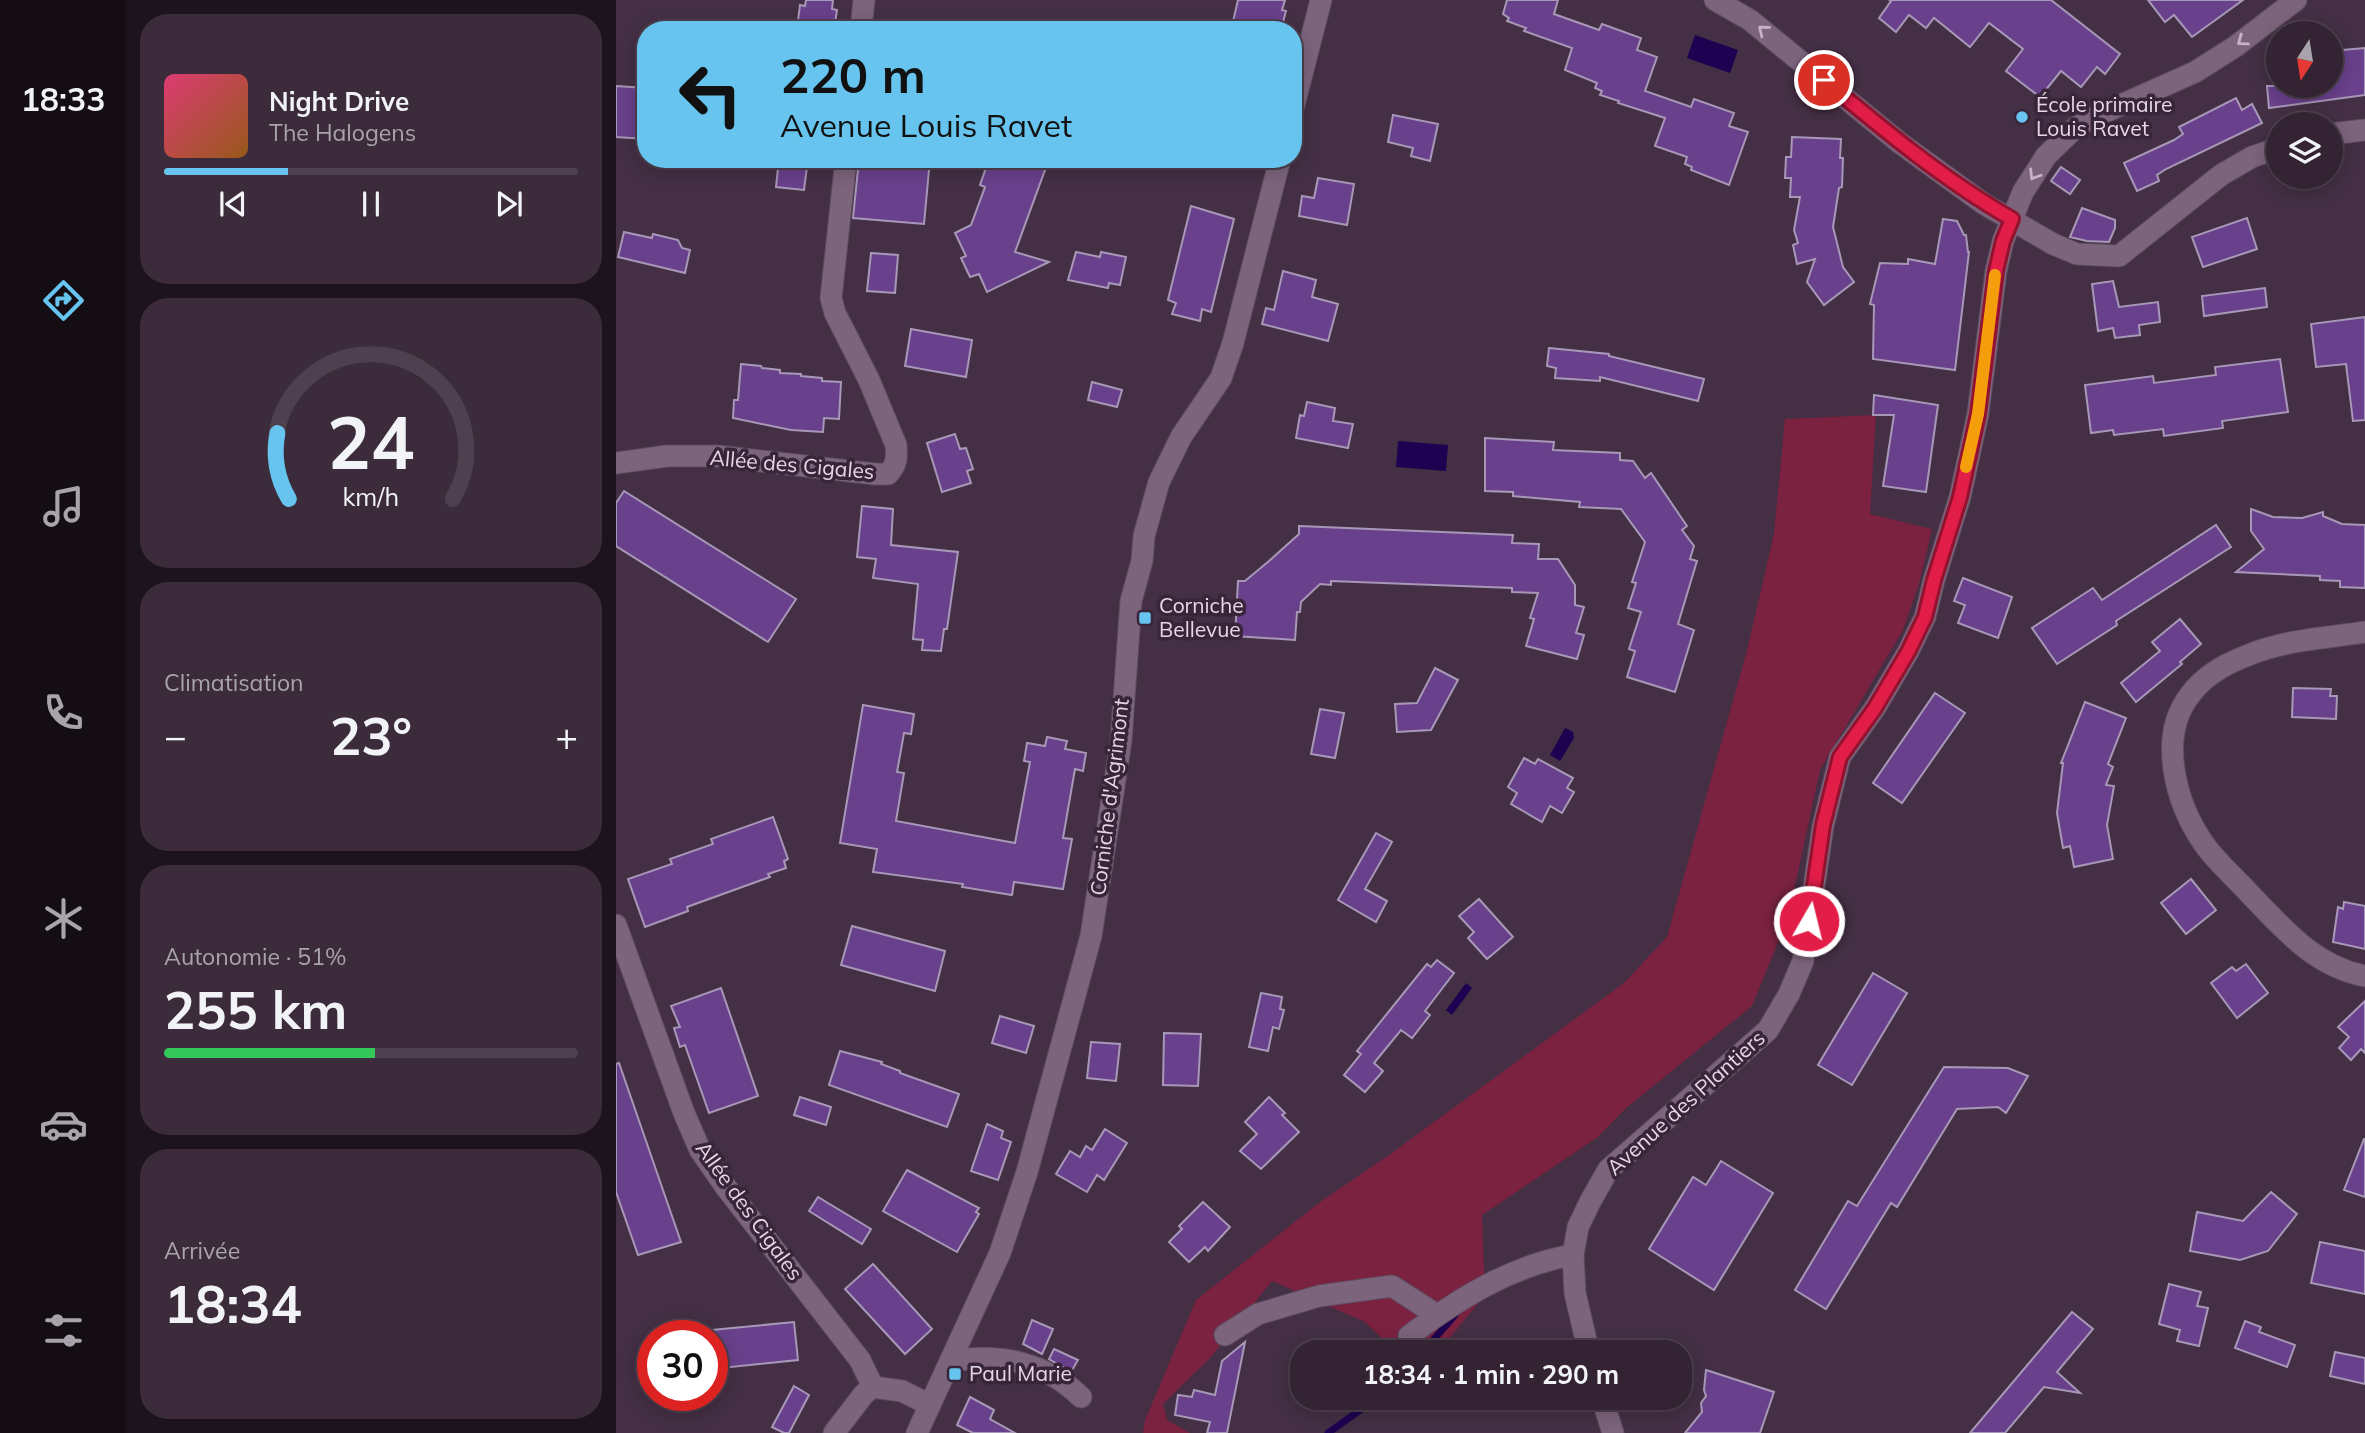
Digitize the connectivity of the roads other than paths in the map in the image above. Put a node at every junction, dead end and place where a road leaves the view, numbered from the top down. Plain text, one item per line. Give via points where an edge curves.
1 (864, 0) edge
2 (1321, 0) edge
3 (1715, 0) edge
4 (2296, 0) edge
5 (862, 21) edge
6 (1302, 74) edge
7 (2365, 130) edge
8 (2343, 133) edge
9 (2266, 152) edge
10 (845, 168) edge
11 (1278, 168) edge
12 (2012, 219) junction
13 (616, 463) edge
14 (2365, 632) edge
15 (616, 925) edge
16 (2365, 976) edge
17 (1573, 1255) junction
18 (1437, 1315) junction
19 (1225, 1335) dead end
20 (1409, 1336) dead end
21 (1586, 1340) edge
22 (951, 1361) junction
23 (873, 1387) junction
24 (1081, 1397) dead end
25 (930, 1405) junction
26 (1606, 1410) edge
27 (834, 1433) edge
28 (918, 1433) edge
29 (1613, 1433) edge

1 - 5 street
2 - 6 street
12 -> 3 street via 1900,143 1750,20
4 -> 12 street, Avenue des Plantiers via 2195,72 2074,128 2046,156
7 - 8 street
9 - 12 street via 2221,175 2119,256 2077,254
10 - 13 street, Allée des Cigales via 831,298 896,445 895,468 888,474 875,474 717,456
11 - 22 street, Corniche d'Agrimont via 1221,378 1181,437 1159,482 1144,536 1131,601 1121,741 1091,936 1004,1242
12 - 17 street, Avenue des Plantiers via 1996,271 1978,414 1960,497 1925,617 1875,708 1840,757 1823,825 1803,961 1768,1030 1608,1170 1578,1227
14 - 16 street via 2269,647 2221,668 2188,696 2179,716 2173,756 2183,805 2204,844 2298,943 2339,968
15 - 23 street, Allée des Cigales via 700,1150 860,1360
17 - 18 street via 1530,1265 1457,1300
17 - 21 street, Avenue des Plantiers via 1575,1293
18 - 19 street via 1392,1286 1319,1296 1258,1314
18 - 20 street
22 - 24 street via 1005,1358 1033,1366
22 - 25 street, Corniche d'Agrimont
23 - 25 street via 902,1391
23 - 27 street
25 - 28 street, Corniche d'Agrimont
26 - 29 street

